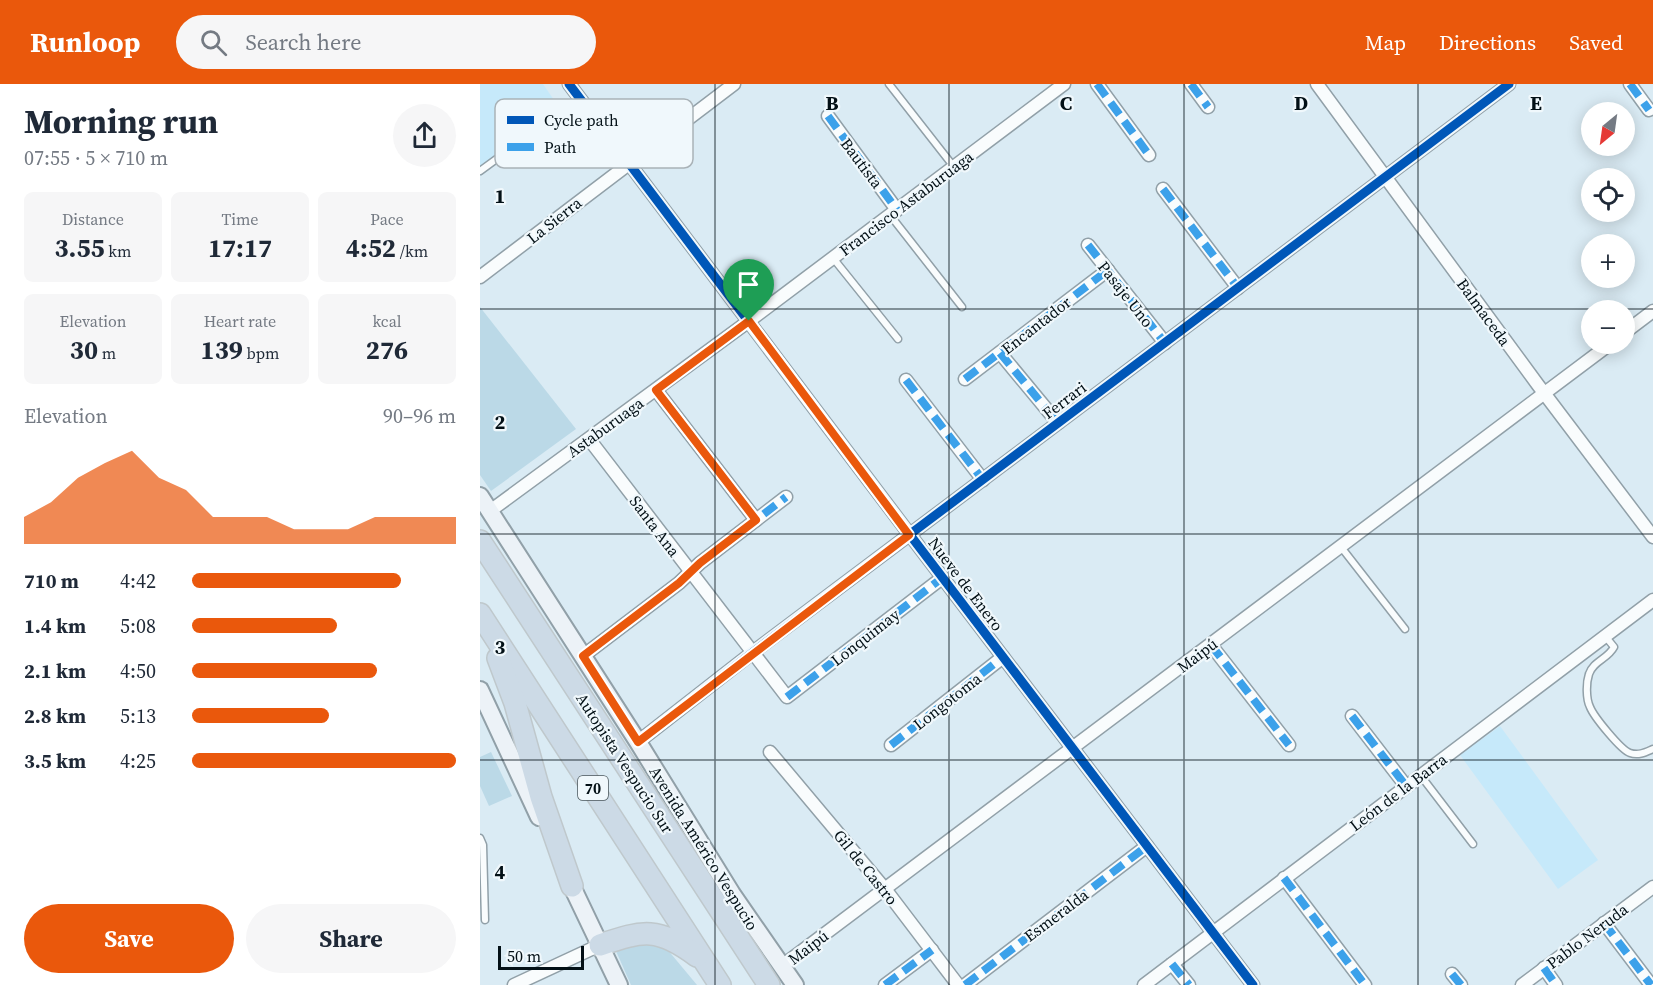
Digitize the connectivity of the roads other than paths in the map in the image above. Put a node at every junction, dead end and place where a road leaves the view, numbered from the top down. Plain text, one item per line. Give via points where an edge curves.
1 (569, 84) edge
2 (734, 84) edge
3 (889, 84) edge
4 (1064, 84) edge
5 (1097, 84) edge
6 (1191, 84) edge
7 (1317, 84) edge
8 (1509, 84) edge
9 (1630, 84) edge
10 (580, 98) edge
11 (1208, 107) dead end
12 (1649, 110) dead end
13 (693, 115) edge
14 (828, 116) dead end
15 (1149, 155) dead end
16 (495, 160) edge
17 (954, 166) junction
18 (621, 168) edge
19 (632, 168) edge
20 (480, 171) edge
21 (1385, 177) junction
22 (1163, 189) dead end
23 (894, 212) junction
24 (1088, 245) dead end
25 (833, 258) junction
26 (1108, 270) junction
27 (480, 276) edge
28 (1238, 288) junction
29 (962, 307) dead end
30 (1653, 311) edge
31 (749, 321) junction
32 (1635, 325) edge
33 (898, 339) dead end
34 (1165, 343) junction
35 (1000, 353) junction
36 (1597, 354) edge
37 (965, 379) dead end
38 (906, 380) dead end
39 (656, 390) junction
40 (1544, 393) junction
41 (1058, 423) junction
42 (589, 439) junction
43 (982, 480) junction
44 (480, 496) edge
45 (786, 497) dead end
46 (490, 511) junction
47 (756, 520) junction
48 (909, 535) junction
49 (1653, 537) edge
50 (480, 541) edge
51 (1341, 547) junction
52 (690, 572) junction
53 (942, 578) junction
54 (1653, 600) edge
55 (480, 615) edge
56 (1405, 629) dead end
57 (1605, 636) junction
58 (1211, 645) junction
59 (752, 653) junction
60 (583, 656) junction
61 (1003, 657) junction
62 (480, 690) edge
63 (788, 697) joint
64 (1352, 716) dead end
65 (638, 742) junction
66 (891, 745) dead end
67 (1289, 745) dead end
68 (1073, 748) junction
69 (1653, 749) edge
70 (770, 752) dead end
71 (1420, 776) junction
72 (1406, 786) junction
73 (480, 838) edge
74 (1473, 844) dead end
75 (1147, 846) junction
76 (1284, 878) junction
77 (572, 886) junction
78 (1653, 887) edge
79 (885, 889) junction
80 (486, 920) dead end
81 (1604, 923) junction
82 (1213, 932) junction
83 (600, 945) junction
84 (932, 950) junction
85 (706, 963) junction
86 (1172, 964) junction
87 (782, 966) junction
88 (1544, 968) junction
89 (1452, 974) dead end
90 (514, 985) edge
91 (619, 985) edge
92 (720, 985) edge
93 (769, 985) edge
94 (795, 985) edge
95 (885, 985) edge
96 (958, 985) edge
97 (965, 985) edge
98 (1144, 985) edge
99 (1189, 985) edge
100 (1253, 985) edge
101 (1365, 985) edge
102 (1461, 985) edge
103 (1522, 985) edge
104 (1556, 985) edge
105 (1651, 985) edge

1 - 10 street, Nueve de Enero
2 - 13 street, La Sierra
3 - 17 lane
4 - 17 street, Francisco Astaburuaga
5 - 15 street
6 - 11 street
7 - 21 street, Balmaceda
8 - 21 street, Ferrari
9 - 12 street
14 - 23 street, Bautista
16 - 20 lane
17 - 23 street, Francisco Astaburuaga
18 - 27 street, La Sierra
19 - 31 street, Nueve de Enero
21 - 28 street, Ferrari
21 - 40 street, Balmaceda
22 - 28 street
23 - 25 street, Francisco Astaburuaga
23 - 29 lane
24 - 26 street, Pasaje Uno
25 - 31 street, Francisco Astaburuaga
25 - 33 lane
26 - 34 street, Pasaje Uno
26 - 35 street, Encantador
28 - 34 street, Ferrari
30 - 32 street
31 - 39 street, Astaburuaga
31 - 48 street, Nueve de Enero
34 - 41 street, Ferrari
35 - 37 street, Encantador
35 - 41 street
36 - 40 street, Maipú
38 - 43 street
39 - 42 street, Astaburuaga
39 - 47 street
40 - 49 street, Balmaceda
40 - 51 street, Maipú
41 - 43 street, Ferrari
42 - 46 street, Astaburuaga
42 - 52 street, Santa Ana
43 - 48 street, Ferrari
44 - 46 main road, Avenida Américo Vespucio
45 - 47 street
46 - 60 main road, Avenida Américo Vespucio
47 - 52 street
48 - 53 street, Nueve de Enero
48 - 59 street, Ferrari
50 - 93 highway, Autopista Vespucio Sur / 70
51 - 56 lane
51 - 58 street, Maipú
52 - 59 street, Santa Ana
52 - 60 street
53 - 61 street, Nueve de Enero
53 - 63 street, Lonquimay
54 - 57 street, León de la Barra
55 - 77 highway via 515,703 541,797
55 - 85 highway, 70
57 - 69 lane via 1614,647 1589,672 1589,705 1625,750 1640,754
57 - 71 street, León de la Barra
58 - 67 street
58 - 68 street, Maipú
59 - 63 street, Santa Ana
59 - 65 street, Ferrari
60 - 65 main road, Avenida Américo Vespucio
61 - 66 street, Longotoma
61 - 68 street, Nueve de Enero
62 - 77 main road
64 - 72 street
65 - 87 main road, Avenida Américo Vespucio via 732,894
68 - 75 street, Nueve de Enero
68 - 79 street, Maipú
70 - 79 street, Gil de Castro
71 - 72 street, León de la Barra
71 - 74 lane
72 - 76 street, León de la Barra
73 - 80 lane
75 - 82 street, Nueve de Enero
75 - 97 street, Esmeralda
76 - 82 street, León de la Barra
76 - 101 street
77 - 83 main road
78 - 81 street, Pablo Neruda
79 - 84 street, Gil de Castro
79 - 87 street, Maipú
81 - 88 street, Pablo Neruda
81 - 105 street
82 - 86 street, León de la Barra
82 - 100 street, Nueve de Enero
83 - 85 highway via 650,933 677,943
83 - 90 street
83 - 91 main road
84 - 95 street
84 - 96 street, Gil de Castro
85 - 92 highway, 70
86 - 98 street, León de la Barra
86 - 99 street
87 - 94 main road, Avenida Américo Vespucio
88 - 103 street, Pablo Neruda
88 - 104 street
89 - 102 street

